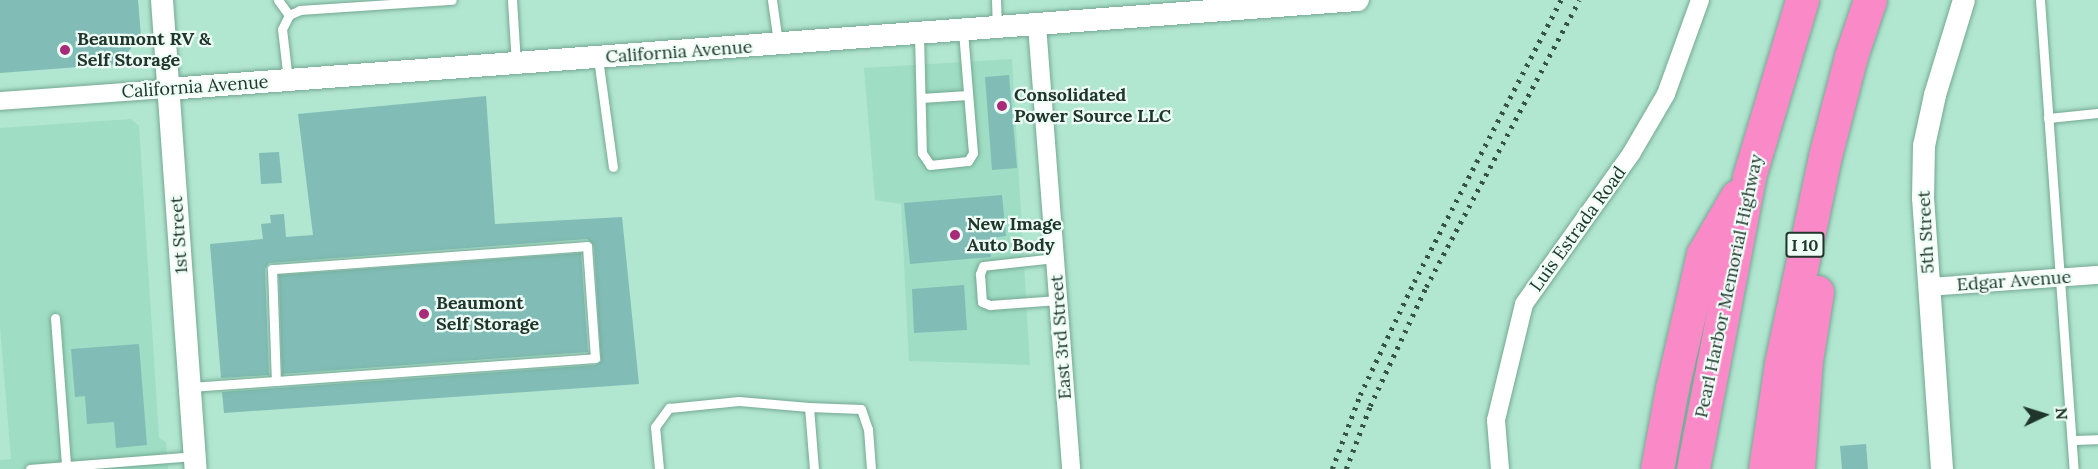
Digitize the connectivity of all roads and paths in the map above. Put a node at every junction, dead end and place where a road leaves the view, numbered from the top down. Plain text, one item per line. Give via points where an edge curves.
1 (162, 0) edge
2 (278, 0) edge
3 (452, 0) edge
4 (512, 0) edge
5 (772, 0) edge
6 (996, 0) edge
7 (1358, 0) edge
8 (1700, 0) edge
9 (1964, 0) edge
10 (2040, 0) edge
11 (1798, 11) edge
12 (1866, 13) edge
13 (289, 15) junction
14 (1037, 25) junction
15 (997, 28) junction
16 (963, 31) junction
17 (919, 34) junction
18 (778, 45) junction
19 (1851, 56) junction
20 (598, 57) junction
21 (516, 64) junction
22 (288, 80) junction
23 (168, 89) junction
24 (968, 95) junction
25 (921, 98) junction
26 (0, 101) edge
27 (2098, 113) edge
28 (2048, 118) junction
29 (613, 167) dead end
30 (1749, 177) junction
31 (1055, 258) junction
32 (2098, 275) edge
33 (2059, 278) junction
34 (1929, 287) junction
35 (1058, 300) junction
36 (55, 318) dead end
37 (276, 381) junction
38 (190, 387) junction
39 (809, 407) junction
40 (2098, 439) edge
41 (2072, 440) junction
42 (196, 463) edge
43 (121, 465) edge
44 (66, 466) junction
45 (30, 469) edge
46 (659, 469) edge
47 (814, 469) edge
48 (871, 469) edge
49 (1071, 469) edge
50 (1500, 469) edge
51 (1657, 469) edge
52 (1694, 469) edge
53 (1765, 469) edge
54 (1797, 469) edge
55 (1942, 469) edge
56 (2074, 469) edge

1 - 23 street, 1st Street
2 - 13 lane
3 - 13 lane via 300,10
4 - 21 lane
5 - 18 lane
6 - 15 lane
7 - 14 street, California Avenue
8 - 50 street, Luis Estrada Road via 1666,94 1631,154 1524,304 1496,420
9 - 34 street, 5th Street via 1924,146
10 - 28 lane
11 - 30 highway, Pearl Harbor Memorial Highway
12 - 19 highway, I 10
13 - 22 lane via 282,29
14 - 15 street, California Avenue
14 - 31 street, East 3rd Street
15 - 16 street, California Avenue
16 - 17 street, California Avenue
16 - 24 lane
17 - 18 street, California Avenue
17 - 25 lane
18 - 20 street, California Avenue
19 - 53 highway, I 10 via 1802,259
19 - 54 highway via 1806,361
20 - 21 street, California Avenue
20 - 29 lane
21 - 22 street, California Avenue
22 - 23 street, California Avenue
23 - 26 street, California Avenue
23 - 38 street, 1st Street
24 - 25 lane
24 - 25 lane via 971,158 930,165 922,153
27 - 28 lane
28 - 33 lane
30 - 51 highway via 1703,254
30 - 52 highway, Pearl Harbor Memorial Highway
31 - 35 street, East 3rd Street
31 - 35 lane via 983,266 981,302 990,305
32 - 33 street, Edgar Avenue
33 - 34 street, Edgar Avenue
33 - 41 lane
34 - 55 street, 5th Street
35 - 49 street, East 3rd Street
36 - 44 lane
37 - 37 lane via 595,358 587,246 272,270
37 - 38 lane
38 - 42 street, 1st Street
39 - 46 lane via 739,400 669,408 655,427
39 - 47 lane
39 - 48 lane via 861,409 868,429
40 - 41 lane
41 - 56 lane
42 - 43 lane
43 - 44 lane
44 - 45 lane

